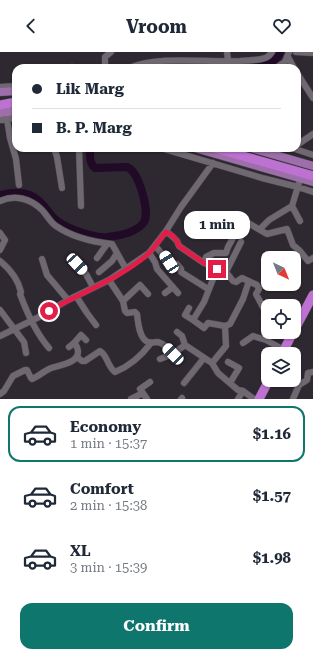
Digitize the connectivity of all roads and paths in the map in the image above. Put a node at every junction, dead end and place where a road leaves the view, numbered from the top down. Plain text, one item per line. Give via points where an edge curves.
1 (110, 52) edge
2 (227, 52) edge
3 (272, 52) edge
4 (296, 52) edge
5 (313, 53) edge
6 (289, 54) edge
7 (105, 64) edge
8 (138, 64) edge
9 (229, 64) edge
10 (282, 64) edge
11 (293, 64) edge
12 (301, 79) edge
13 (12, 86) edge
14 (0, 87) edge
15 (12, 91) edge
16 (0, 92) edge
17 (12, 98) edge
18 (313, 98) edge
19 (0, 100) edge
20 (12, 103) edge
21 (0, 105) edge
22 (12, 112) edge
23 (0, 113) edge
24 (12, 118) edge
25 (7, 119) junction
26 (0, 120) edge
27 (313, 134) edge
28 (301, 142) edge
29 (12, 145) edge
30 (301, 151) edge
31 (14, 152) edge
32 (55, 152) edge
33 (78, 152) edge
34 (175, 152) edge
35 (209, 152) edge
36 (229, 152) edge
37 (247, 152) edge
38 (265, 152) edge
39 (313, 155) edge
40 (213, 163) junction
41 (313, 166) edge
42 (313, 171) edge
43 (313, 176) edge
44 (300, 178) junction
45 (313, 182) edge
46 (19, 185) dead end
47 (298, 187) junction
48 (62, 188) dead end
49 (313, 192) edge
50 (0, 201) edge
51 (81, 206) dead end
52 (292, 206) junction
53 (300, 221) dead end
54 (223, 223) dead end
55 (260, 229) junction
56 (236, 231) junction
57 (166, 232) junction
58 (0, 233) edge
59 (241, 242) dead end
60 (107, 244) junction
61 (155, 246) junction
62 (0, 250) edge
63 (117, 253) junction
64 (149, 254) junction
65 (97, 258) dead end
66 (313, 258) edge
67 (42, 259) dead end
68 (0, 261) edge
69 (204, 263) junction
70 (77, 264) dead end
71 (126, 269) junction
72 (217, 269) junction
73 (99, 272) dead end
74 (226, 272) junction
75 (109, 280) junction
76 (248, 281) junction
77 (93, 287) junction
78 (173, 287) junction
79 (208, 289) junction
80 (165, 293) dead end
81 (178, 293) dead end
82 (148, 294) dead end
83 (313, 295) edge
84 (76, 296) junction
85 (68, 300) junction
86 (123, 301) junction
87 (189, 308) dead end
88 (0, 310) edge
89 (301, 318) edge
90 (193, 320) junction
91 (32, 321) junction
92 (96, 324) dead end
93 (225, 326) junction
94 (13, 330) junction
95 (177, 332) dead end
96 (0, 336) edge
97 (86, 340) dead end
98 (266, 340) junction
99 (151, 343) junction
100 (242, 343) dead end
101 (185, 345) junction
102 (276, 347) edge
103 (49, 348) dead end
104 (26, 353) dead end
105 (173, 354) junction
106 (77, 357) junction
107 (204, 358) junction
108 (160, 359) dead end
109 (228, 362) dead end
110 (212, 363) junction
111 (313, 372) edge
112 (150, 382) dead end
113 (184, 383) dead end
114 (230, 383) junction
115 (265, 387) edge
116 (243, 391) junction
117 (0, 394) edge
118 (145, 396) edge
119 (130, 399) edge
120 (238, 399) edge
121 (254, 399) edge
122 (259, 399) edge
123 (293, 399) edge

1 - 7 street via 105,57
2 - 9 street
3 - 9 street via 262,59
4 - 5 street
6 - 10 street
6 - 11 street
8 - 9 street
12 - 18 street
13 - 14 street
15 - 16 main road
17 - 19 highway
20 - 21 highway
22 - 23 main road
24 - 25 street
25 - 26 street
25 - 29 street
27 - 28 street
30 - 39 street
31 - 46 street
32 - 48 street
33 - 51 street
34 - 40 street
35 - 44 main road
36 - 43 highway
37 - 42 highway
38 - 41 main road
40 - 47 street
40 - 57 street
44 - 45 main road
44 - 47 street
47 - 49 street
47 - 52 street
50 - 60 street via 9,198 26,199 40,208 62,229 82,238
52 - 53 street
52 - 55 street
54 - 56 street
55 - 56 street via 243,220
55 - 66 street via 270,234 288,229 293,245 308,261
56 - 69 street via 226,253 214,253 206,257
57 - 61 street
57 - 69 street via 173,236 179,246
58 - 62 street via 5,240
59 - 74 street
60 - 63 street via 112,244
60 - 65 street
61 - 64 street
61 - 79 street via 170,265 178,264 181,272
63 - 71 street
63 - 73 street
64 - 71 street
64 - 78 street via 157,269
67 - 85 street via 47,275
68 - 91 street via 9,269 20,287 20,294
69 - 72 street
70 - 77 street
71 - 75 street
72 - 74 street
72 - 79 street
74 - 76 street via 233,282 242,278
75 - 77 street
75 - 86 street
76 - 93 street via 230,324
76 - 98 street via 257,285 259,289 256,294 266,311
77 - 84 street
78 - 80 street
78 - 81 street
79 - 90 street via 204,302
82 - 86 street via 140,285
83 - 89 highway
84 - 85 street
84 - 92 street
85 - 91 street
86 - 99 street via 127,313 137,314 142,335
87 - 90 street via 185,315
88 - 94 street
90 - 93 street via 204,328 208,323
91 - 94 street
91 - 103 street
93 - 110 street via 226,346
94 - 96 street
94 - 104 street via 24,342
95 - 101 street via 182,336
97 - 106 street via 82,335 72,345 77,346
98 - 100 street via 253,336
98 - 102 street
99 - 105 street via 164,345
99 - 106 street via 125,368 115,372 108,366 105,355 100,351 84,362
101 - 105 street
101 - 107 street
105 - 108 street
106 - 117 street via 32,379 25,370 13,376 4,392
107 - 110 street
107 - 113 street
109 - 114 street via 239,368
110 - 114 street via 218,373
111 - 123 street via 308,373 308,380 299,385
112 - 118 street via 140,389
114 - 116 street
115 - 122 highway
116 - 120 street
116 - 121 street
118 - 119 street

